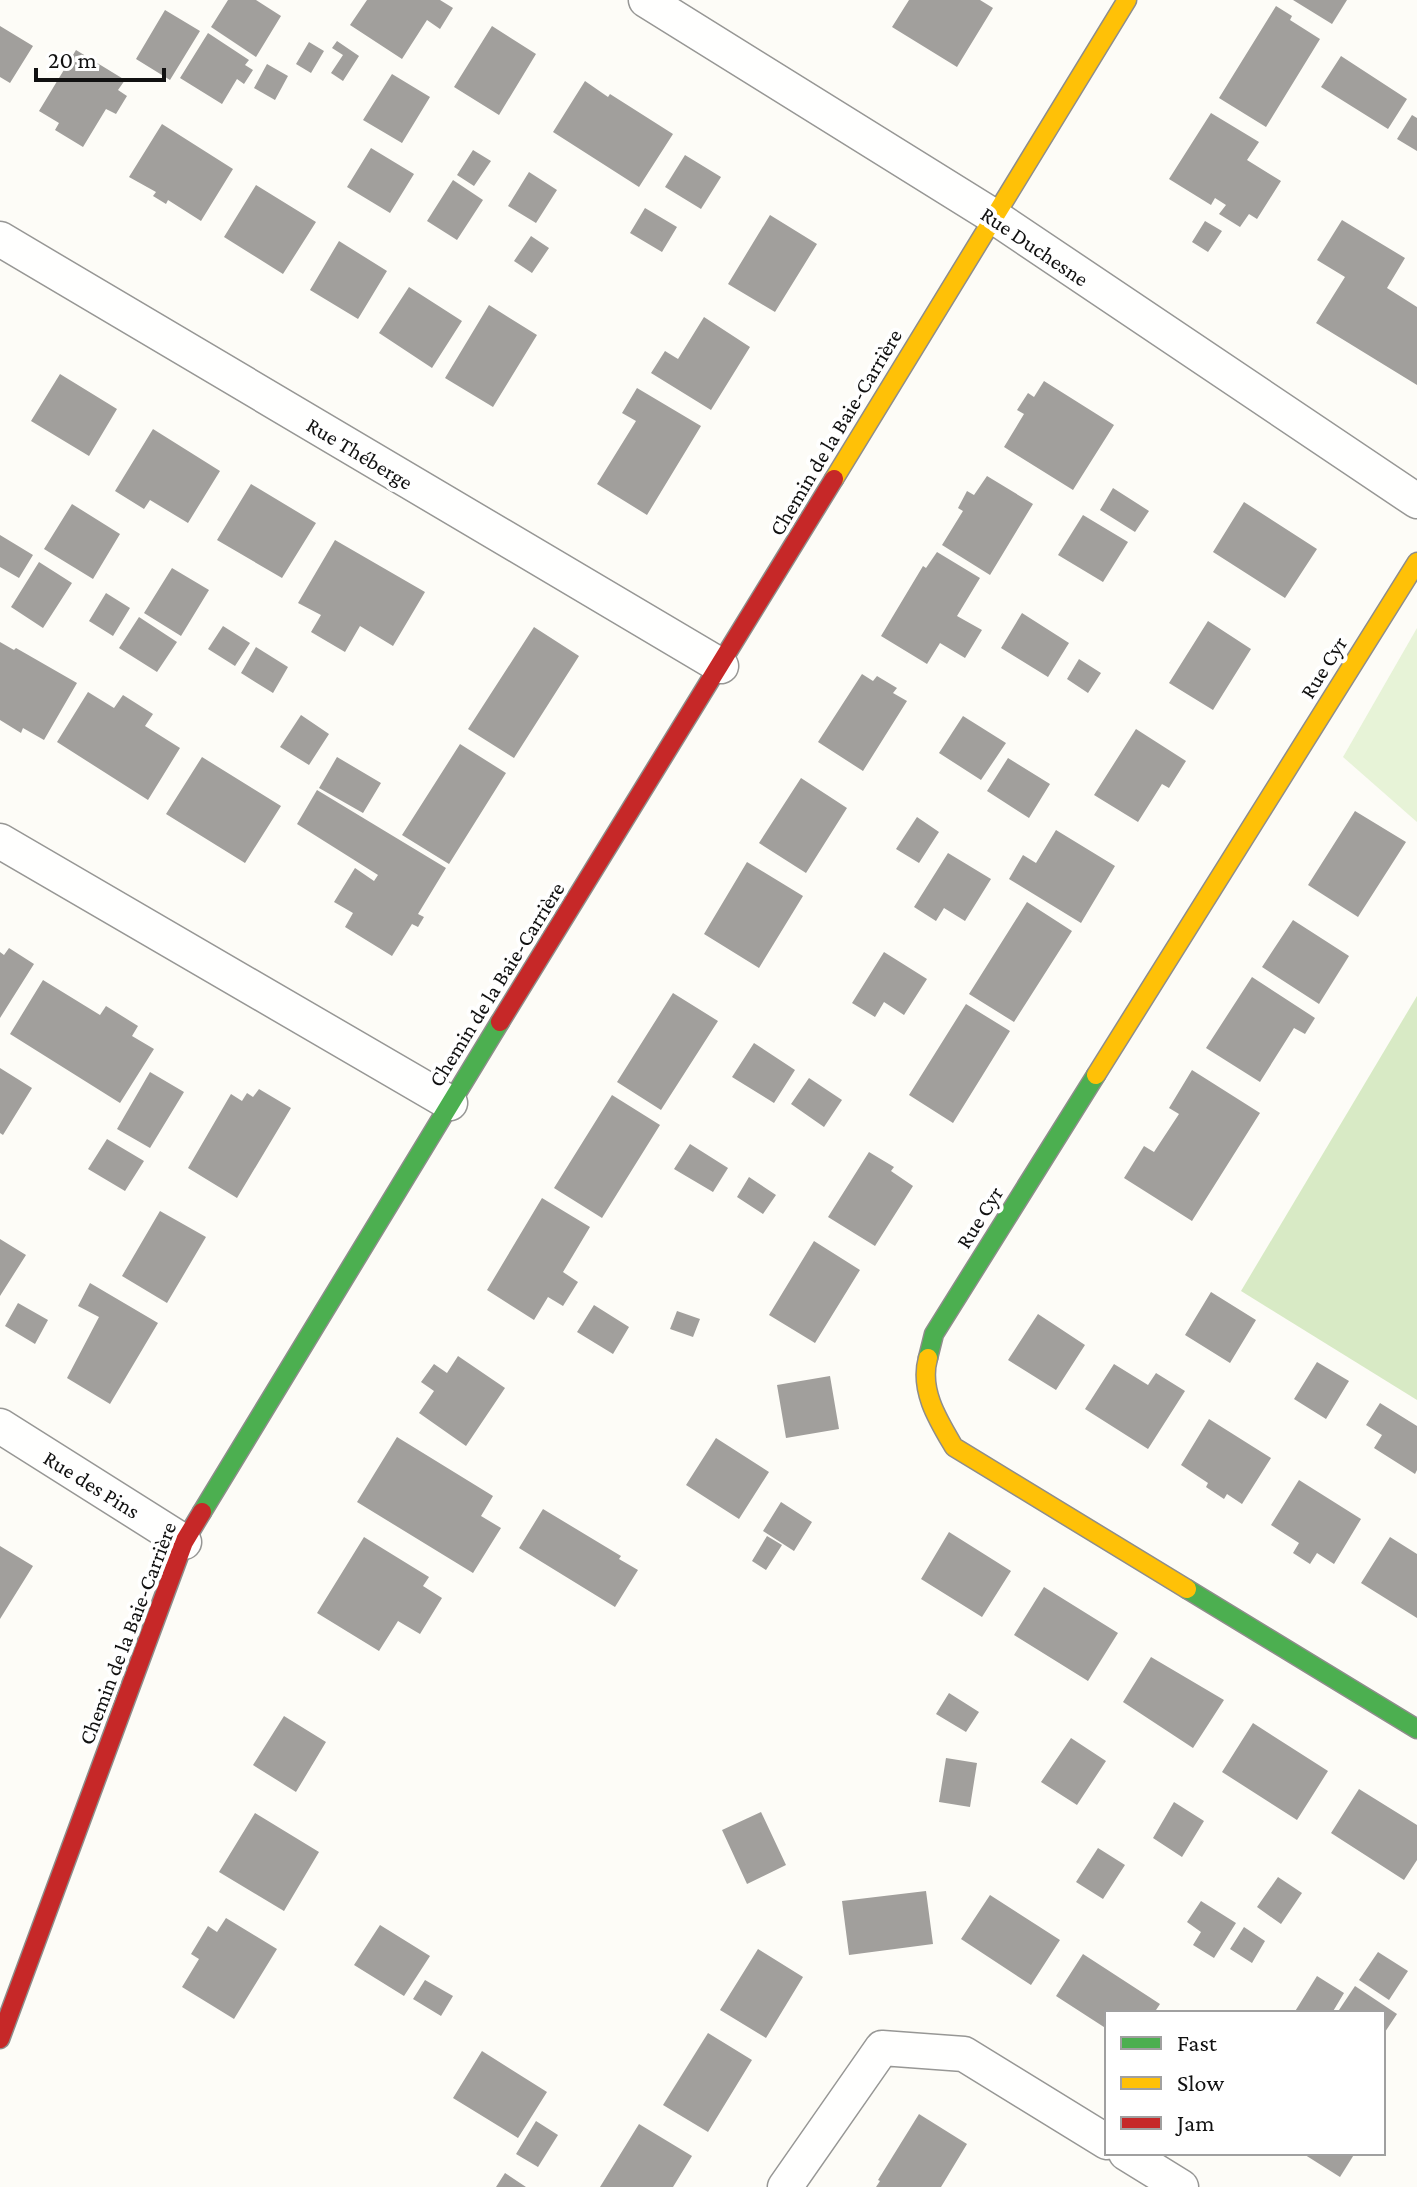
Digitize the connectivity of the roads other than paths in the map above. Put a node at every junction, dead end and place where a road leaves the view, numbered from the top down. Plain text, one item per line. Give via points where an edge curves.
1 (646, 0) edge
2 (1127, 0) edge
3 (993, 216) junction
4 (0, 239) edge
5 (1417, 501) edge
6 (1417, 562) edge
7 (721, 666) junction
8 (0, 841) edge
9 (450, 1103) junction
10 (0, 1426) edge
11 (184, 1542) junction
12 (1417, 1729) edge
13 (0, 2039) edge
14 (1105, 2141) edge
15 (1129, 2155) edge
16 (785, 2187) edge
17 (1181, 2187) edge

1 - 3 street, Rue Duchesne
2 - 3 street, Chemin de la Baie-Carrière
3 - 5 street, Rue Duchesne
3 - 7 street, Chemin de la Baie-Carrière
4 - 7 street, Rue Théberge
6 - 12 street, Rue Cyr via 934,1334 925,1368 931,1408 954,1447
7 - 9 street, Chemin de la Baie-Carrière
8 - 9 street
9 - 11 street, Chemin de la Baie-Carrière
10 - 11 street, Rue des Pins
11 - 13 street, Chemin de la Baie-Carrière
14 - 16 street via 964,2054 882,2048
15 - 17 street

